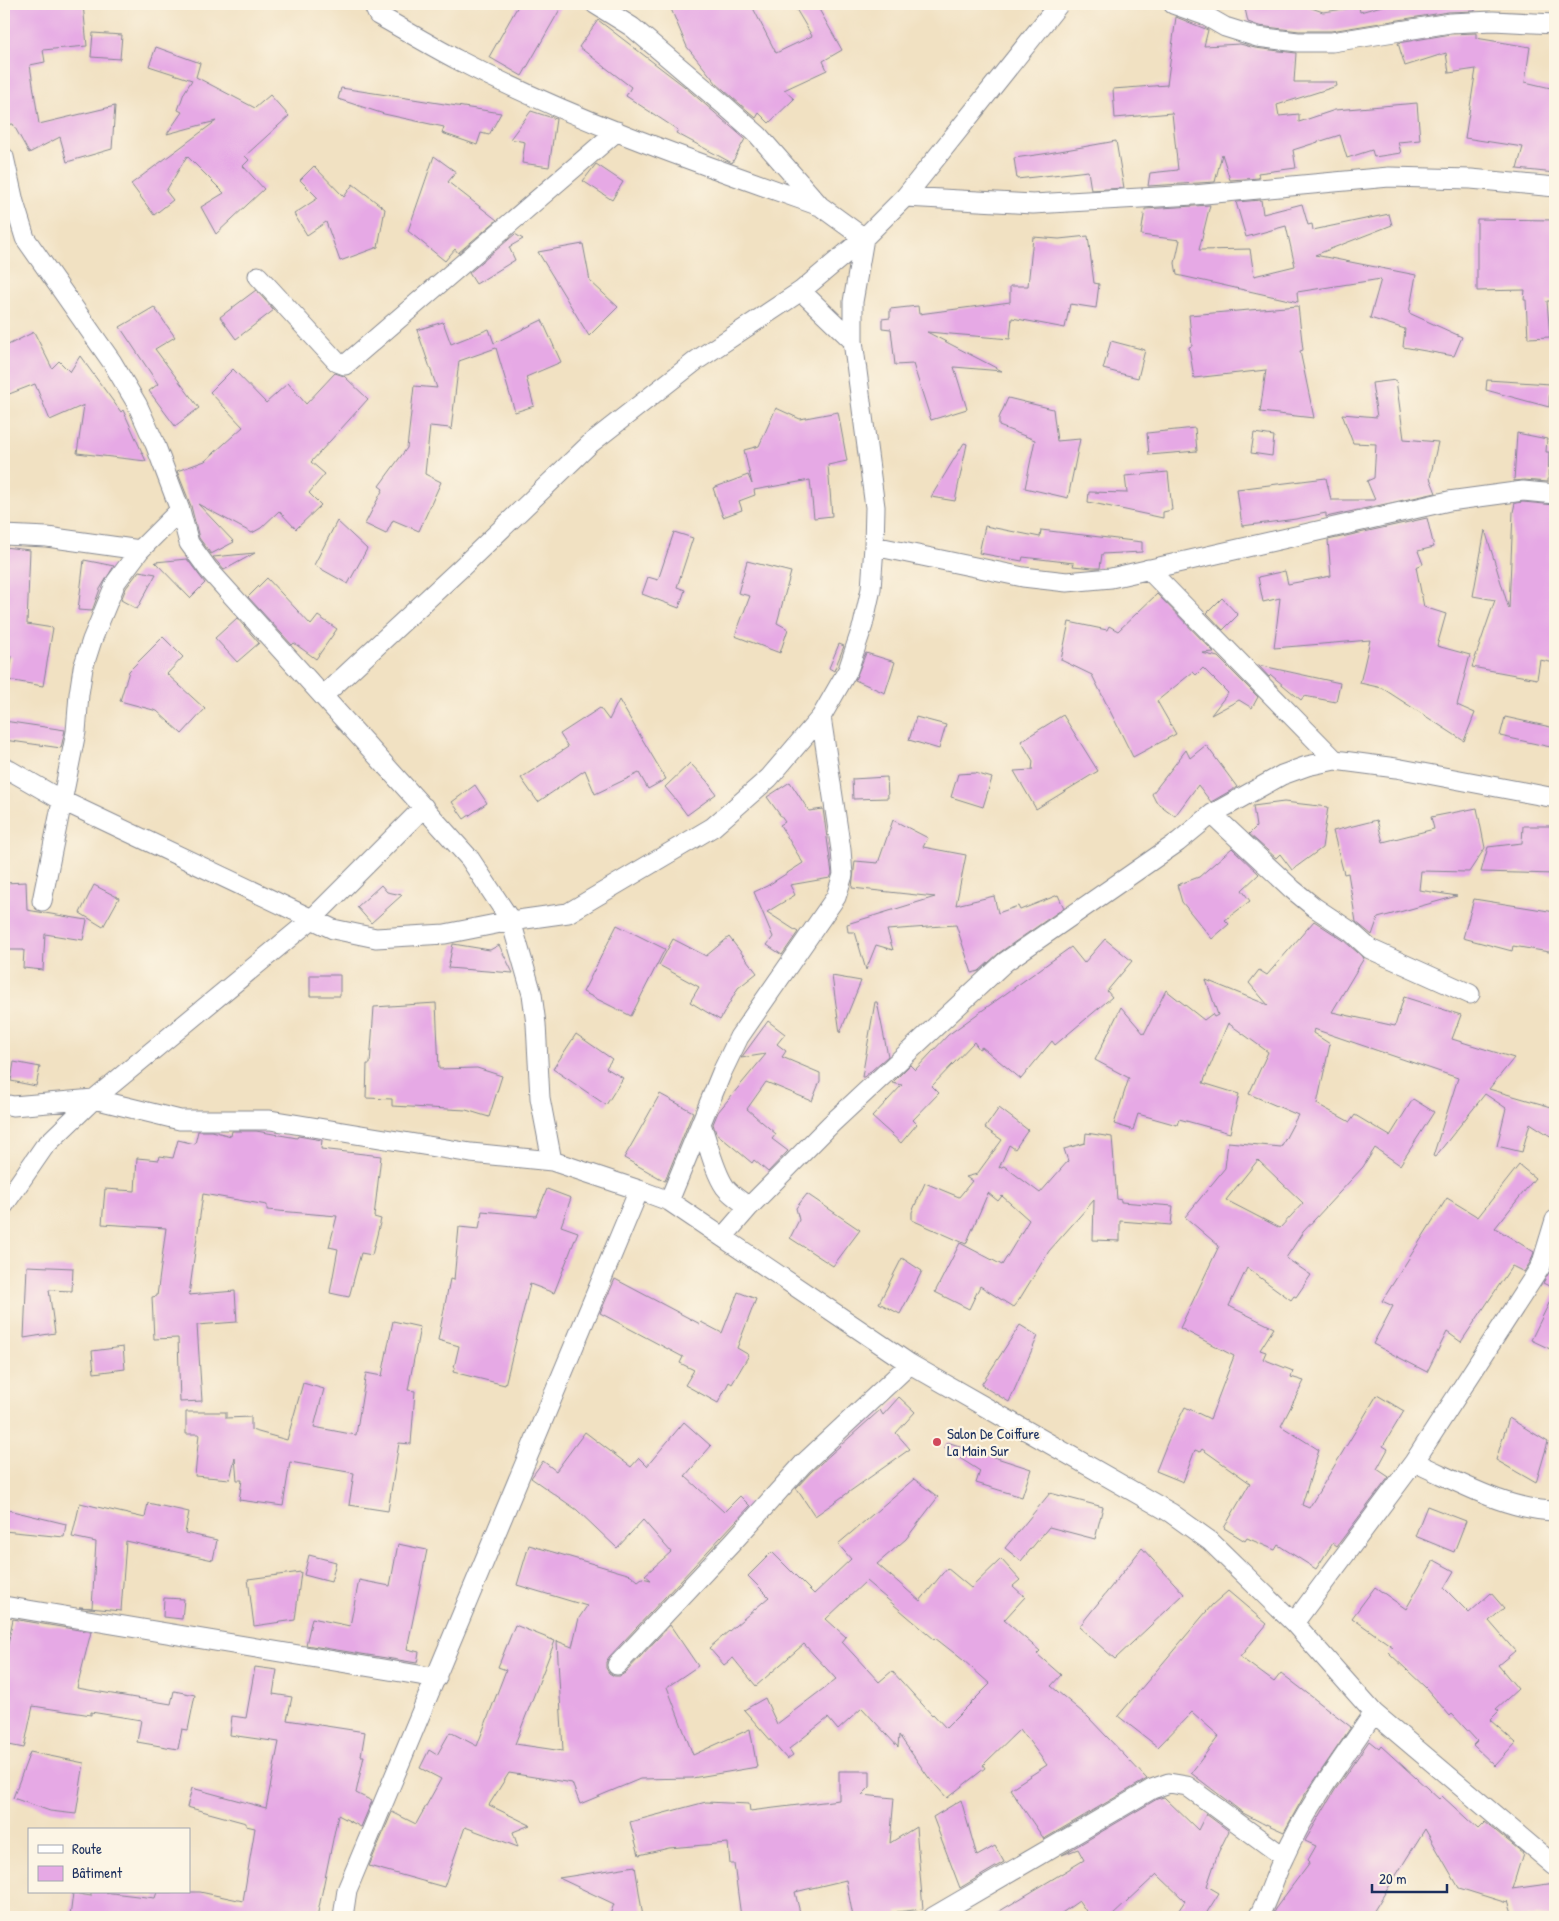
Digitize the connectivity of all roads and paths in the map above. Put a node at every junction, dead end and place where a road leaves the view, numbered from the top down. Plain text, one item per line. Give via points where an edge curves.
1 (373, 4) edge
2 (595, 4) edge
3 (1060, 4) edge
4 (1173, 4) edge
5 (1555, 24) edge
6 (617, 131) junction
7 (4, 157) edge
8 (1555, 187) edge
9 (905, 197) junction
10 (820, 206) junction
11 (864, 238) junction
12 (258, 276) dead end
13 (801, 291) junction
14 (853, 341) junction
15 (1555, 494) edge
16 (180, 510) junction
17 (4, 535) edge
18 (874, 546) junction
19 (140, 550) junction
20 (1148, 569) junction
21 (324, 695) junction
22 (821, 717) junction
23 (1335, 760) junction
24 (4, 767) edge
25 (1555, 798) edge
26 (63, 801) junction
27 (424, 808) junction
28 (1212, 814) junction
29 (42, 901) dead end
30 (312, 919) junction
31 (512, 921) junction
32 (1470, 994) dead end
33 (94, 1099) junction
34 (4, 1104) edge
35 (701, 1124) junction
36 (552, 1161) junction
37 (639, 1190) junction
38 (669, 1201) junction
39 (4, 1206) edge
40 (749, 1207) junction
41 (1555, 1220) edge
42 (722, 1237) junction
43 (1548, 1267) edge
44 (910, 1364) junction
45 (1414, 1462) junction
46 (1555, 1511) edge
47 (4, 1606) edge
48 (1294, 1623) junction
49 (617, 1665) dead end
50 (437, 1678) junction
51 (1374, 1714) junction
52 (1284, 1857) junction
53 (1555, 1866) edge
54 (343, 1917) edge
55 (933, 1917) edge
56 (1258, 1917) edge

1 - 6 street via 378,15 457,60
2 - 10 street via 632,27 758,135
3 - 9 street
4 - 5 street via 1256,37 1298,42 1341,41 1450,23
6 - 10 street
6 - 12 street via 345,365 337,362
7 - 16 street via 25,238 112,362 137,404
8 - 9 street via 1471,179 1388,177 1194,195 1033,204
9 - 11 street
10 - 11 street
11 - 13 street
11 - 14 street via 853,302
13 - 14 street
13 - 21 street via 697,360 590,443
14 - 18 street via 875,507
15 - 20 street via 1523,491 1449,501
16 - 19 street
16 - 21 street via 189,543 208,569
17 - 19 street via 47,537
18 - 20 street via 1023,577 1067,582 1111,578
18 - 22 street via 871,589 863,625 848,670
19 - 26 street via 116,582 83,668 76,732
20 - 23 street
21 - 27 street
22 - 31 street via 769,778 712,826 568,913
22 - 35 street via 843,875 836,897 739,1037
23 - 25 street
23 - 28 street via 1282,775
24 - 26 street
26 - 29 street
26 - 30 street
27 - 30 street
27 - 31 street via 470,858
28 - 32 street via 1292,889 1370,949
28 - 40 street via 1178,842 1005,962 838,1117
30 - 31 street via 332,929 376,938 445,934
30 - 33 street
31 - 36 street via 532,994 540,1098
33 - 34 street
33 - 36 street via 180,1120 270,1120 471,1153
33 - 39 street via 44,1147
35 - 38 street
35 - 40 street via 724,1186
36 - 37 street
37 - 38 street
37 - 50 street
38 - 42 street
40 - 42 street
41 - 43 street
42 - 44 street
43 - 45 street
44 - 48 street via 1171,1513 1210,1542
44 - 49 street via 803,1464
45 - 46 street via 1490,1496 1534,1510
45 - 48 street
47 - 50 street
48 - 51 street
50 - 54 street via 347,1890
51 - 52 street via 1344,1756
51 - 53 street
52 - 55 street via 1187,1786 1169,1783 1152,1789
52 - 56 street

